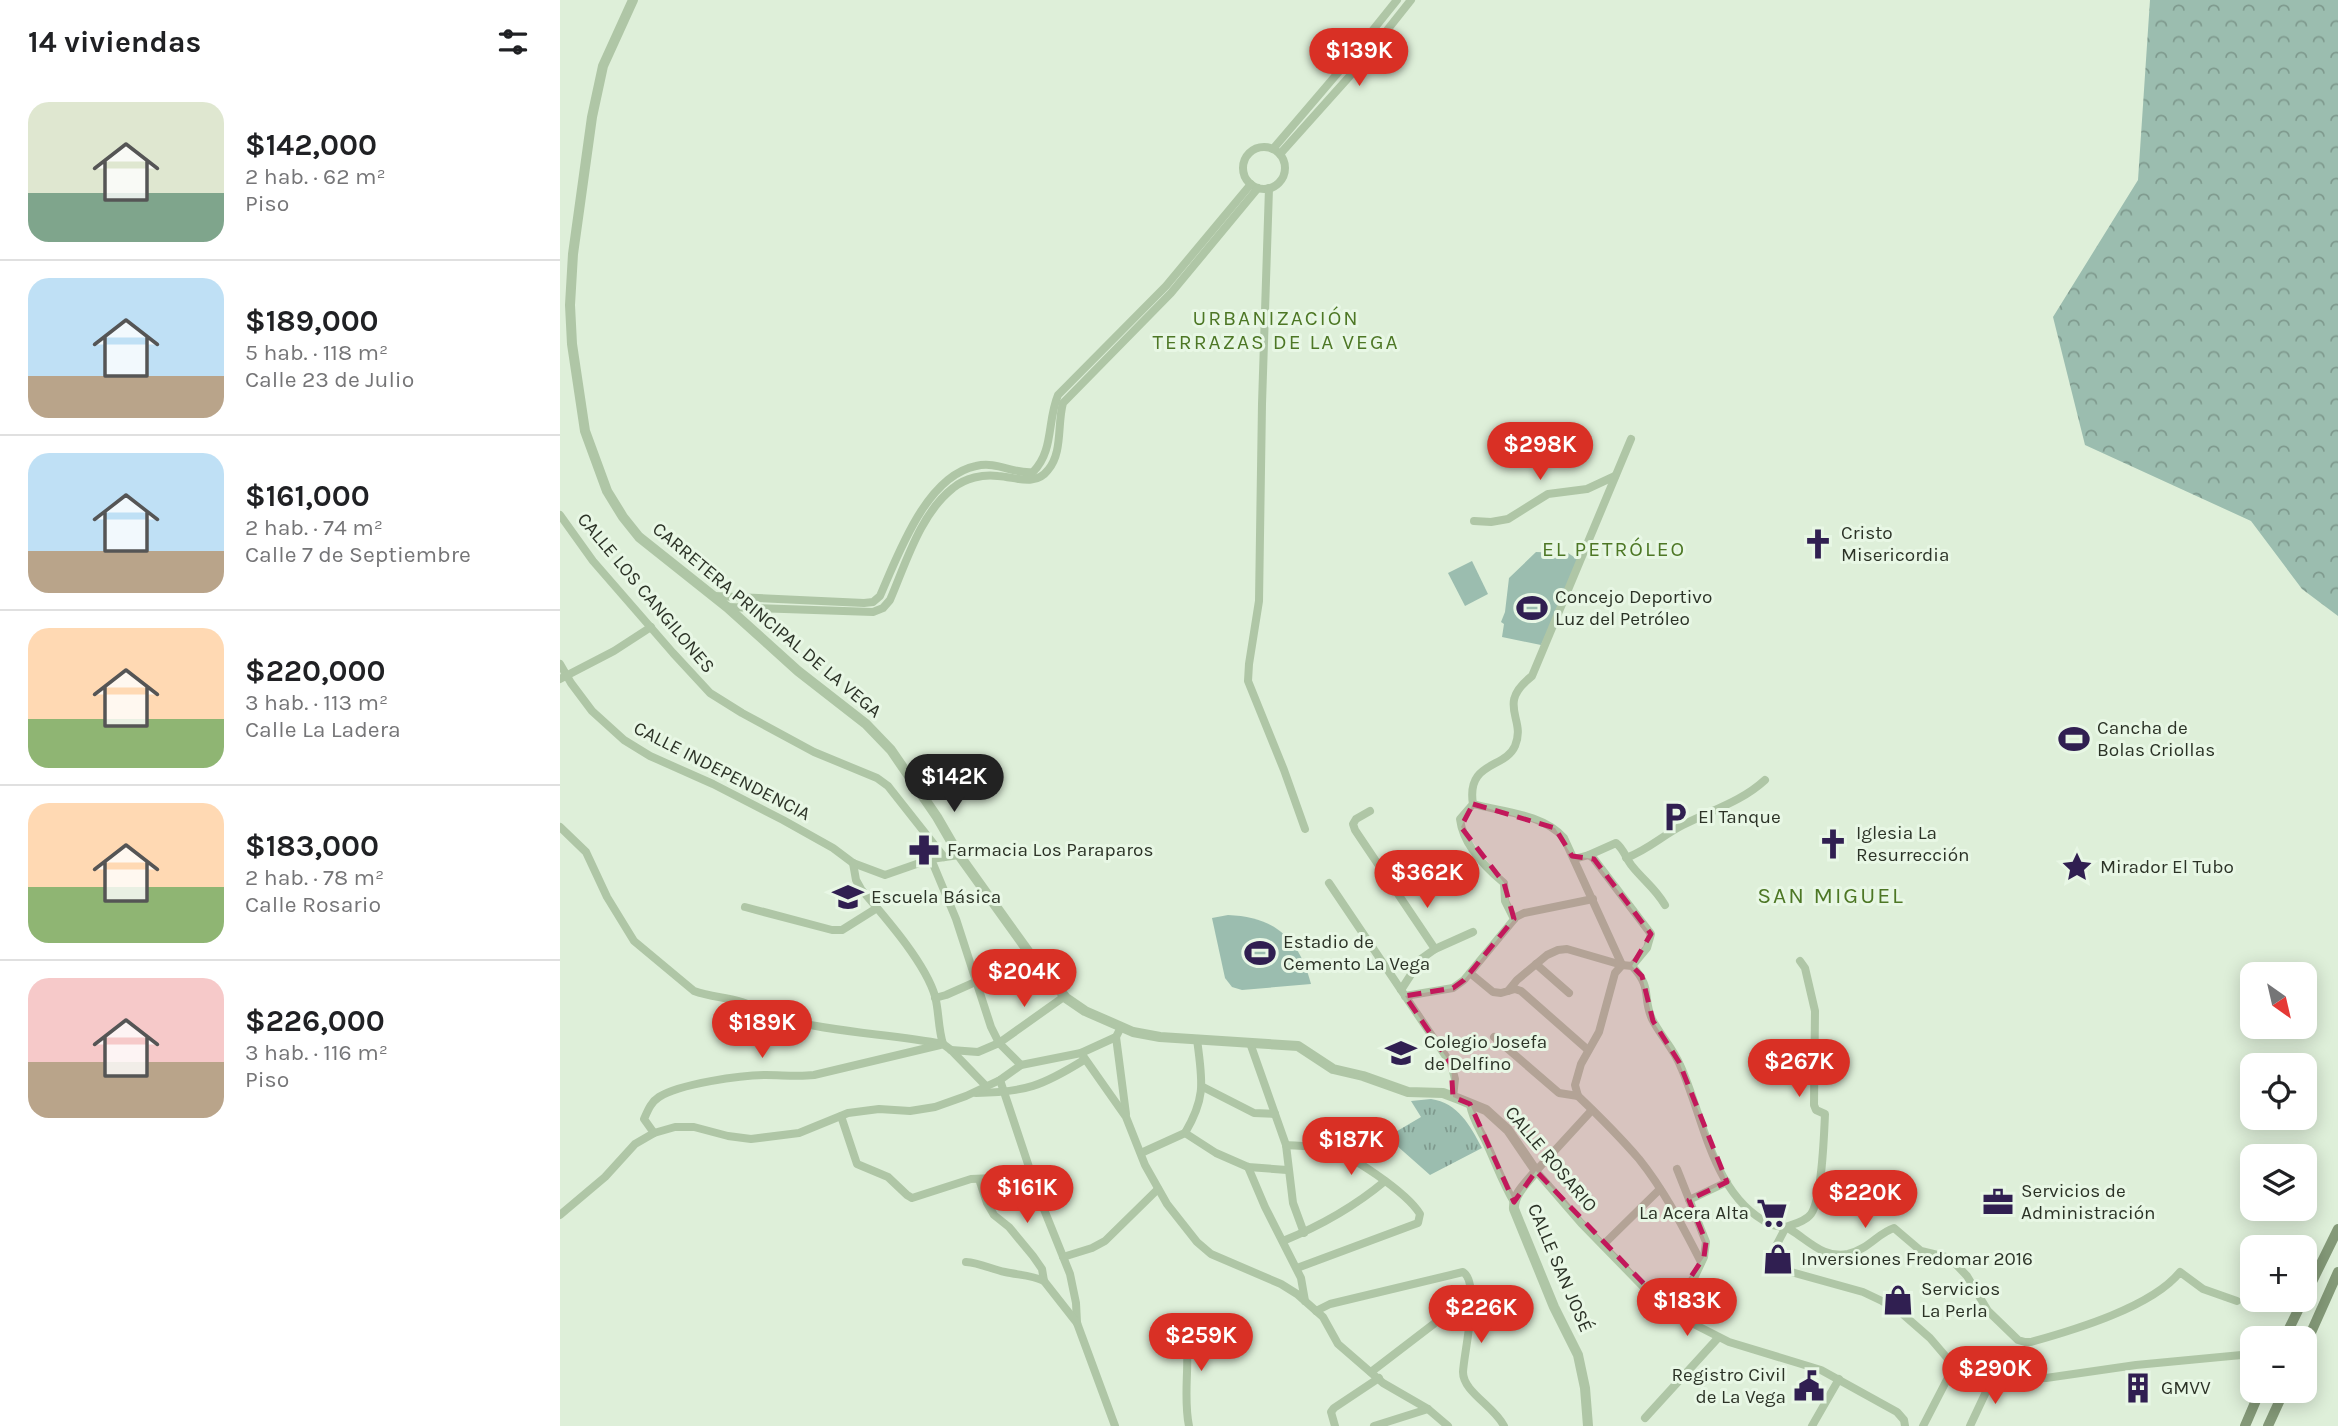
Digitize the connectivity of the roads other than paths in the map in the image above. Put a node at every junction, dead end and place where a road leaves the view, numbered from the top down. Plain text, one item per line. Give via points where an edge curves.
1 (633, 0) edge
2 (1397, 0) edge
3 (1411, 0) edge
4 (1277, 151) junction
5 (1255, 186) junction
6 (1269, 188) junction
7 (1631, 439) dead end
8 (1615, 476) junction
9 (560, 515) edge
10 (1474, 521) dead end
11 (714, 596) junction
12 (727, 607) junction
13 (651, 627) junction
14 (560, 664) edge
15 (563, 677) edge
16 (1765, 780) dead end
17 (1472, 804) junction
18 (1370, 811) dead end
19 (560, 827) edge
20 (1304, 829) dead end
21 (959, 855) junction
22 (1589, 855) junction
23 (944, 857) junction
24 (1626, 858) junction
25 (931, 859) junction
26 (1574, 859) junction
27 (853, 863) junction
28 (1329, 883) dead end
29 (1593, 899) junction
30 (1665, 905) dead end
31 (745, 907) dead end
32 (877, 908) junction
33 (1514, 919) junction
34 (1473, 932) dead end
35 (1435, 948) junction
36 (1032, 957) junction
37 (1800, 961) dead end
38 (1536, 964) junction
39 (1622, 965) junction
40 (1632, 966) junction
41 (1470, 973) junction
42 (976, 983) junction
43 (1508, 991) junction
44 (1403, 993) junction
45 (1569, 993) dead end
46 (1065, 996) junction
47 (935, 998) junction
48 (1119, 1032) junction
49 (1494, 1037) dead end
50 (1197, 1039) junction
51 (999, 1043) junction
52 (1250, 1043) junction
53 (943, 1044) junction
54 (951, 1049) junction
55 (1588, 1050) junction
56 (1083, 1056) junction
57 (1021, 1065) junction
58 (1000, 1080) junction
59 (986, 1086) junction
60 (1203, 1087) junction
61 (972, 1093) junction
62 (1004, 1093) junction
63 (1578, 1096) junction
64 (1453, 1097) junction
65 (1471, 1104) junction
66 (1592, 1110) junction
67 (1275, 1114) junction
68 (841, 1116) junction
69 (1126, 1117) junction
70 (653, 1133) junction
71 (1185, 1133) junction
72 (1286, 1145) junction
73 (1141, 1153) junction
74 (1248, 1167) junction
75 (1677, 1169) dead end
76 (1029, 1170) junction
77 (1287, 1170) junction
78 (1536, 1171) junction
79 (979, 1179) junction
80 (1385, 1181) junction
81 (1727, 1182) junction
82 (1158, 1189) junction
83 (1660, 1189) junction
84 (1689, 1200) junction
85 (1514, 1202) junction
86 (560, 1215) edge
87 (1786, 1227) junction
88 (2338, 1228) edge
89 (1304, 1233) junction
90 (1283, 1241) junction
91 (1604, 1245) junction
92 (1063, 1257) junction
93 (967, 1262) dead end
94 (1701, 1262) junction
95 (1297, 1268) junction
96 (2317, 1271) edge
97 (2338, 1272) edge
98 (1044, 1281) junction
99 (1305, 1301) junction
100 (2237, 1301) dead end
101 (1669, 1310) junction
102 (1316, 1311) junction
103 (1448, 1313) dead end
104 (1077, 1323) junction
105 (2314, 1326) edge
106 (1184, 1327) dead end
107 (1718, 1338) junction
108 (2240, 1355) edge
109 (1954, 1366) junction
110 (1371, 1372) junction
111 (1993, 1377) junction
112 (1379, 1378) junction
113 (1839, 1379) junction
114 (2255, 1403) edge
115 (2279, 1403) edge
116 (1428, 1409) junction
117 (1645, 1418) dead end
118 (1115, 1426) edge
119 (1189, 1426) edge
120 (1335, 1426) edge
121 (1374, 1426) edge
122 (1448, 1426) edge
123 (1504, 1426) edge
124 (1588, 1426) edge
125 (1812, 1426) edge
126 (1905, 1426) edge
127 (1923, 1426) edge
128 (1970, 1426) edge
129 (2245, 1426) edge
130 (2269, 1426) edge

1 - 11 street, CARRETERA PRINCIPAL DE LA VEGA via 603,66 592,117 573,254 572,345 585,431 607,491 639,537
2 - 4 street
3 - 4 street via 1357,68
4 - 5 street via 1266,147 1254,150 1245,160 1244,173
4 - 6 street via 1284,174
5 - 6 street
5 - 11 street via 1058,395 1041,465 1020,474 993,464 977,465 948,479 923,509 873,602
5 - 12 street via 1171,293 1063,403 1057,456 1047,472 1025,481 997,475 970,478 953,487 928,516 883,608 873,612
6 - 20 street via 1259,601 1248,681
7 - 8 street
8 - 10 street via 1587,489 1548,494 1508,519
8 - 17 street via 1532,676 1521,685 1513,702 1518,730 1514,747 1510,755 1478,776
9 - 13 street, CALLE LOS CANGILONES
11 - 12 street, CARRETERA PRINCIPAL DE LA VEGA
12 - 21 street, CARRETERA PRINCIPAL DE LA VEGA via 891,750
13 - 15 street
13 - 23 street, CALLE LOS CANGILONES via 710,693 814,752 888,786
14 - 15 street, CALLE INDEPENDENCIA
15 - 27 street, CALLE INDEPENDENCIA via 624,740 783,820
16 - 24 street via 1742,798 1684,824
17 - 26 street via 1555,828
17 - 33 street via 1460,819 1461,827 1476,853 1504,883 1505,901
18 - 35 street via 1356,819 1355,831
19 - 53 street via 586,852 634,941 694,991 741,1001 785,1020
21 - 23 street, CALLE INDEPENDENCIA
21 - 36 street, CARRETERA PRINCIPAL DE LA VEGA
22 - 24 street via 1616,843
22 - 26 street
22 - 40 street via 1651,934 1647,948
23 - 25 street, CALLE INDEPENDENCIA
24 - 30 street
25 - 27 street, CALLE INDEPENDENCIA via 885,875
25 - 42 street
26 - 29 street
27 - 32 street via 856,880
28 - 44 street
29 - 33 street
29 - 39 street
31 - 32 street via 832,930 842,930
32 - 47 street via 923,969
33 - 41 street
34 - 35 street
35 - 44 street via 1421,959
36 - 42 street
36 - 46 street, CARRETERA PRINCIPAL DE LA VEGA
37 - 87 street via 1815,1011 1814,1105 1825,1114 1816,1203 1810,1217
38 - 39 street via 1567,949
38 - 43 street
38 - 45 street
39 - 40 street
39 - 55 street via 1615,973 1599,1032
40 - 81 street via 1642,976 1653,1021 1679,1062 1713,1157
41 - 43 street via 1493,992
41 - 44 street via 1453,988
42 - 47 street
42 - 51 street
43 - 55 street via 1521,991
44 - 64 street via 1451,1064
46 - 48 street, CARRETERA PRINCIPAL DE LA VEGA
46 - 51 street
47 - 53 street
48 - 50 street, CALLE ROSARIO
48 - 56 street
48 - 69 street
49 - 63 street via 1559,1093
50 - 52 street, CALLE ROSARIO
50 - 60 street
51 - 54 street via 978,1052
51 - 57 street
52 - 64 street, CALLE ROSARIO via 1298,1046 1333,1069 1408,1091
52 - 67 street
53 - 54 street
53 - 70 street via 814,1075 743,1075 694,1085 660,1096 650,1106 644,1119
54 - 59 street
55 - 63 street via 1575,1085
56 - 57 street
56 - 62 street via 1037,1086
56 - 69 street
57 - 58 street
58 - 59 street
58 - 62 street
59 - 61 street
60 - 67 street via 1254,1113
60 - 71 street
61 - 62 street
61 - 68 street via 934,1107
62 - 76 street
63 - 66 street
64 - 65 street, CALLE ROSARIO
65 - 78 street, CALLE ROSARIO via 1486,1110 1508,1130
65 - 85 street via 1471,1114
66 - 78 street
66 - 83 street via 1638,1158
67 - 72 street
68 - 70 street via 799,1133 751,1139 694,1127
68 - 79 street via 857,1164 888,1177 912,1198
69 - 73 street
70 - 86 street via 635,1144
71 - 73 street
71 - 74 street
72 - 77 street
72 - 80 street via 1327,1149
73 - 82 street
74 - 77 street
74 - 90 street
75 - 84 street
76 - 79 street
76 - 92 street
77 - 89 street
78 - 85 street, CALLE SAN JOSÉ
78 - 91 street, CALLE ROSARIO
79 - 98 street via 994,1215 1033,1256
80 - 89 street via 1361,1201
80 - 95 street via 1414,1204 1420,1214 1418,1223
81 - 84 street
81 - 87 street via 1750,1209 1771,1225
82 - 92 street via 1105,1241
82 - 99 street via 1186,1229 1211,1254 1281,1284
83 - 91 street
83 - 94 street
84 - 94 street via 1706,1242
85 - 124 street, CALLE SAN JOSÉ via 1517,1220 1578,1355
87 - 100 street via 1818,1250 1845,1254 1894,1228 1921,1251 1950,1258 1988,1311 2025,1342 2079,1328 2132,1306 2172,1282 2180,1272 2203,1289
87 - 109 street via 1767,1263 1882,1301 1930,1338
88 - 96 main road
89 - 90 street
90 - 95 street
91 - 101 street, CALLE ROSARIO
92 - 104 street
93 - 98 street
94 - 101 street
95 - 99 street
97 - 105 main road
98 - 104 street
99 - 102 street
101 - 107 street, CALLE ROSARIO
102 - 110 street via 1338,1344
102 - 123 street via 1463,1272 1468,1275 1465,1385
103 - 110 street
104 - 118 street
106 - 119 street
107 - 113 street, CALLE ROSARIO
107 - 117 street
108 - 111 street via 2046,1378
109 - 111 street
109 - 127 street
110 - 112 street
111 - 128 street
112 - 116 street
112 - 120 street via 1334,1408
113 - 125 street
113 - 126 street, CALLE ROSARIO via 1897,1412
114 - 129 main road
115 - 130 main road
116 - 121 street
116 - 122 street

